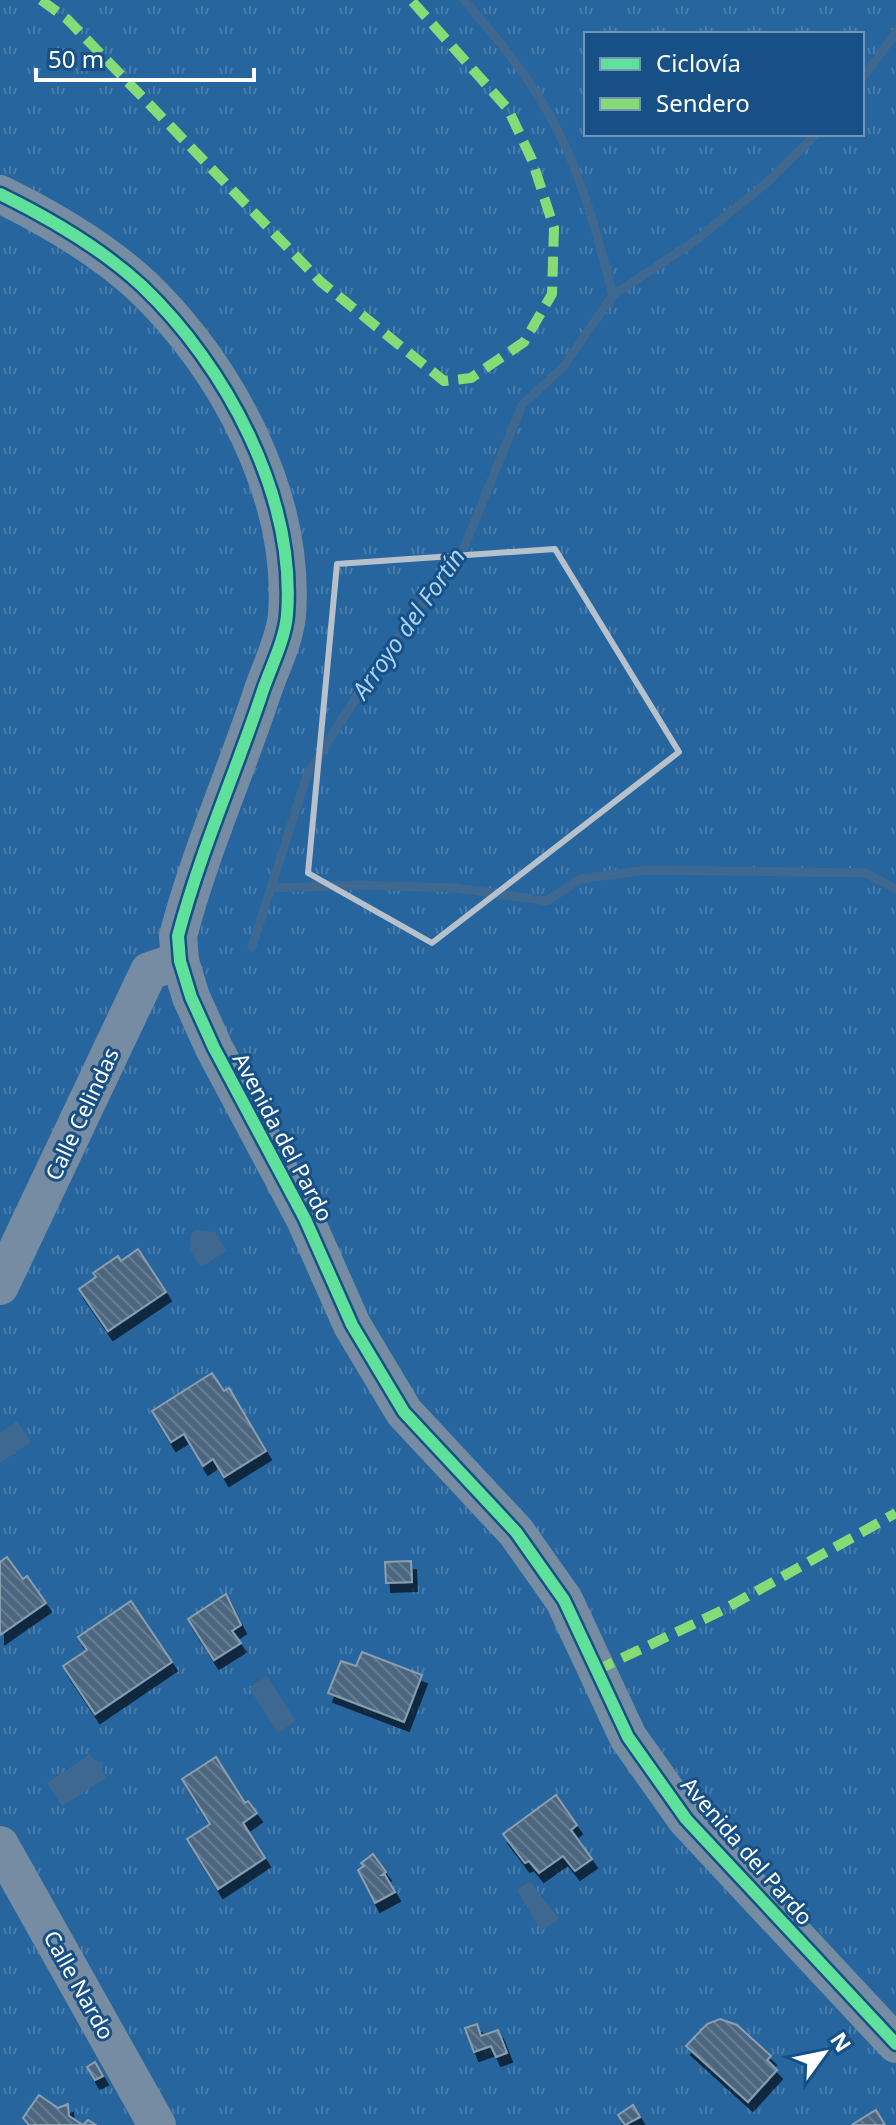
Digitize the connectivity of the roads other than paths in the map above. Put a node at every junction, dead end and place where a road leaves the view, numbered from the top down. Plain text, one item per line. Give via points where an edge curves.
1 (0, 194) edge
2 (180, 961) junction
3 (0, 1286) edge
4 (0, 1845) edge
5 (896, 2044) edge
6 (157, 2125) edge

1 - 2 street, Avenida del Pardo via 95,250 141,286 180,330 241,421 280,528 287,618 185,909 178,936
2 - 3 street, Calle Celindas via 149,971
2 - 5 street, Avenida del Pardo via 214,1048 305,1219 352,1325 404,1412 516,1532 564,1600 628,1737 686,1819
4 - 6 street, Calle Nardo

